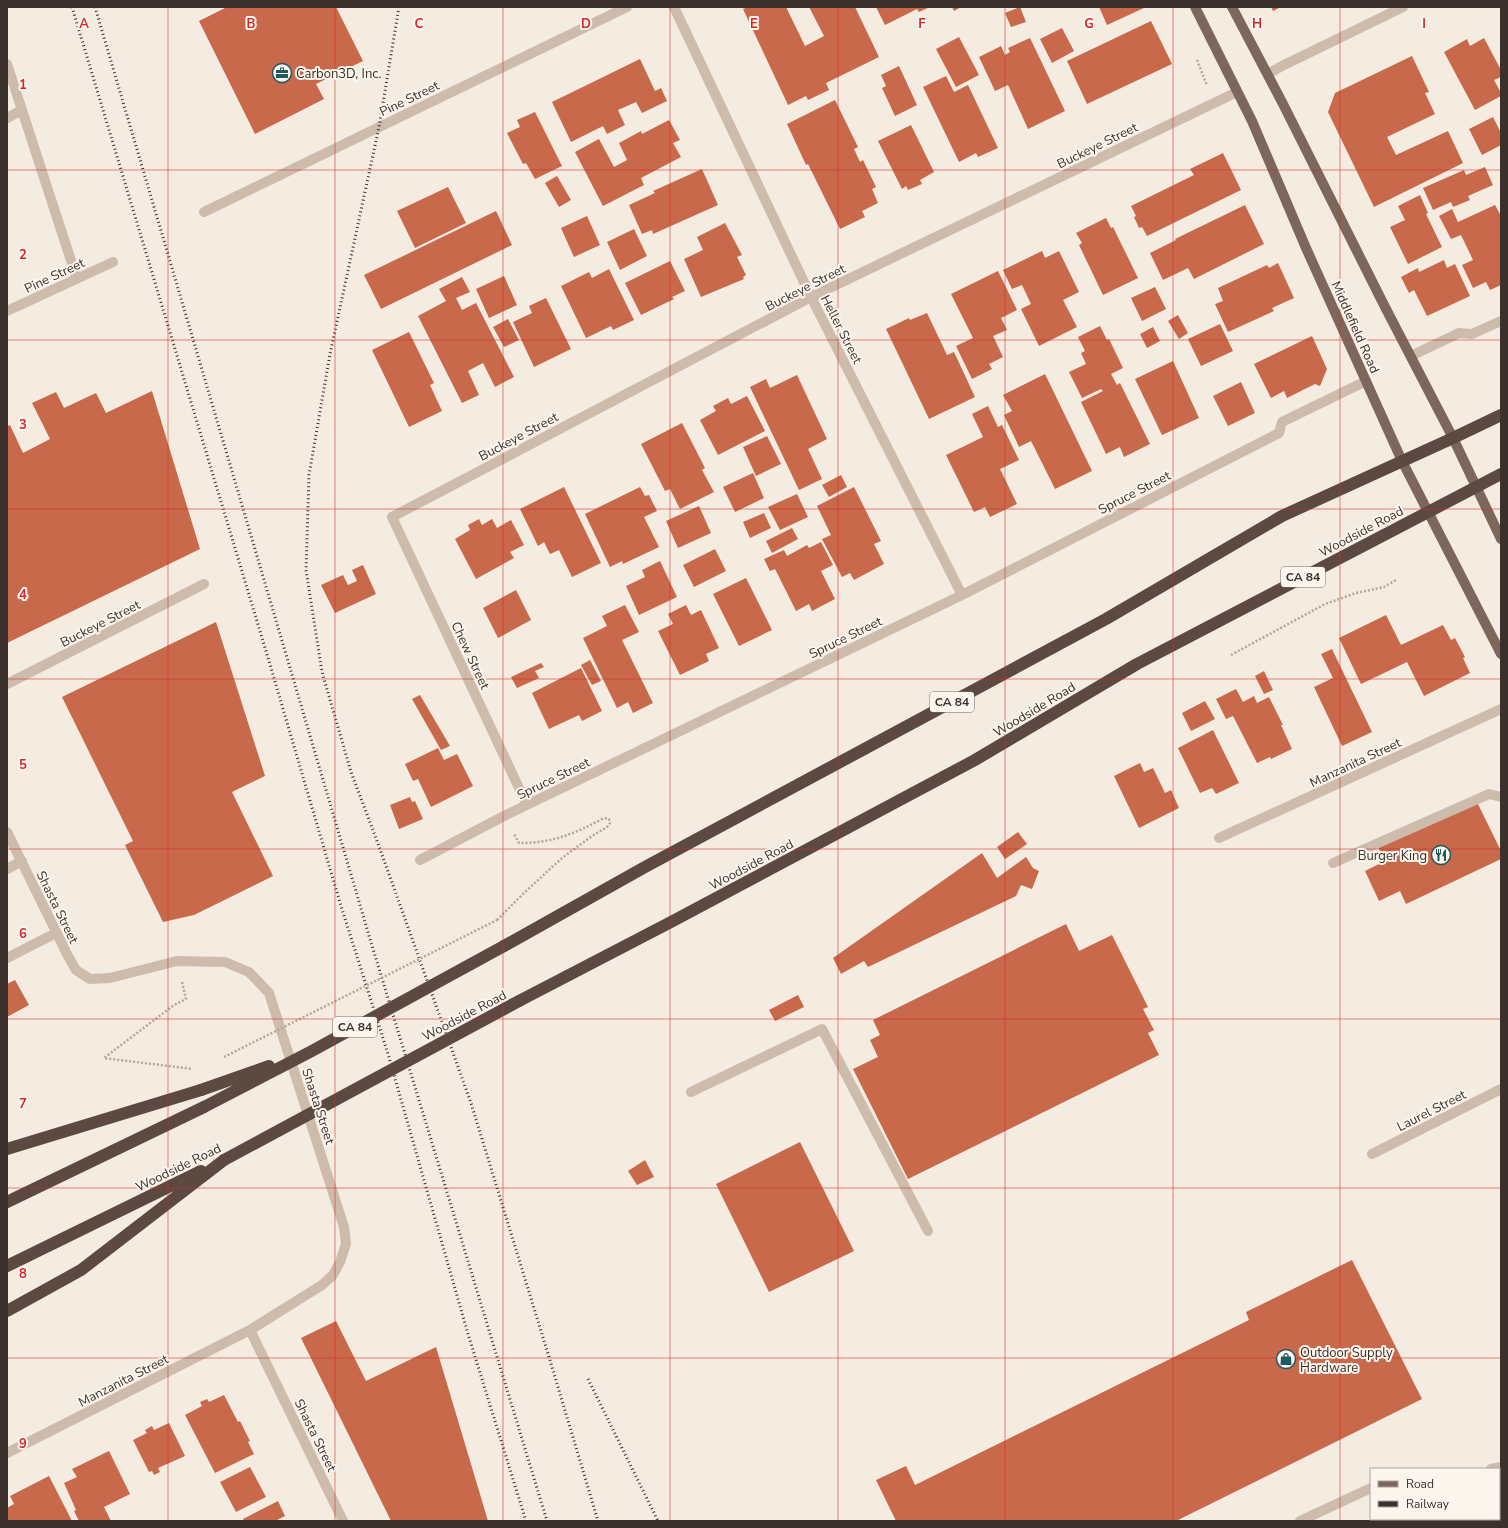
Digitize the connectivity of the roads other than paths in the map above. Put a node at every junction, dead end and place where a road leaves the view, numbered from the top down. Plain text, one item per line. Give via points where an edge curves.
1 (626, 7) edge
2 (674, 7) edge
3 (1195, 7) edge
4 (1232, 7) edge
5 (1403, 7) edge
6 (7, 64) edge
7 (1268, 74) junction
8 (1237, 92) junction
9 (22, 110) junction
10 (7, 118) edge
11 (204, 212) dead end
12 (113, 262) dead end
13 (77, 279) junction
14 (811, 297) junction
15 (7, 311) edge
16 (1501, 320) edge
17 (1411, 356) junction
18 (1366, 381) junction
19 (1501, 415) edge
20 (1453, 438) junction
21 (1402, 461) junction
22 (1501, 474) edge
23 (1476, 486) junction
24 (1429, 511) junction
25 (392, 517) joint
26 (1501, 539) edge
27 (204, 584) dead end
28 (962, 595) junction
29 (1501, 654) edge
30 (7, 684) edge
31 (1501, 709) edge
32 (1501, 797) edge
33 (527, 805) junction
34 (7, 832) edge
35 (1219, 838) dead end
36 (420, 860) dead end
37 (22, 861) junction
38 (1333, 863) dead end
39 (7, 869) edge
40 (56, 933) junction
41 (7, 958) edge
42 (310, 1052) junction
43 (1501, 1089) edge
44 (692, 1092) dead end
45 (7, 1149) edge
46 (1372, 1154) dead end
47 (224, 1160) junction
48 (7, 1202) edge
49 (928, 1231) dead end
50 (7, 1266) edge
51 (7, 1311) edge
52 (250, 1330) junction
53 (7, 1453) edge
54 (1370, 1488) edge
55 (343, 1521) edge
56 (1300, 1521) edge

1 - 11 street, Pine Street
2 - 14 street, Heller Street
3 - 8 main road, Middlefield Road
4 - 7 main road
5 - 7 street
6 - 9 street
7 - 17 main road
8 - 14 street, Buckeye Street
8 - 18 main road, Middlefield Road
9 - 10 street
9 - 13 street
12 - 13 street, Pine Street
13 - 15 street, Pine Street
14 - 25 street, Buckeye Street
14 - 28 street, Heller Street
16 - 17 street via 1472,334 1459,333
17 - 20 main road
18 - 21 main road, Middlefield Road
18 - 28 street, Spruce Street via 1282,422 1278,433
19 - 20 highway, CA 84
20 - 21 highway, CA 84
20 - 23 main road
21 - 24 main road, Middlefield Road
21 - 42 highway, CA 84, bridge via 1282,516 1106,619 652,863
22 - 23 highway, Woodside Road / CA 84
23 - 24 highway, Woodside Road / CA 84
23 - 26 main road
24 - 29 main road, Middlefield Road
24 - 47 highway, Woodside Road / CA 84, bridge via 1137,664 975,760 518,1001
25 - 33 street, Chew Street
27 - 30 street, Buckeye Street
28 - 33 street, Spruce Street
31 - 35 street, Manzanita Street
32 - 38 street via 1489,794
33 - 36 street, Spruce Street
34 - 37 street, Shasta Street
37 - 39 street
37 - 40 street, Shasta Street
40 - 41 street
40 - 52 street, Shasta Street via 76,970 90,979 110,978 177,962 225,962 249,972 269,993 344,1227 346,1244 333,1275 322,1285
42 - 45 highway, bridge via 201,1090
42 - 48 highway, CA 84, bridge via 204,1107
43 - 46 street, Laurel Street
44 - 49 street via 822,1029
47 - 50 highway, Woodside Road / CA 84
47 - 51 highway via 81,1270
52 - 53 street, Manzanita Street
52 - 55 street, Shasta Street
54 - 56 street

